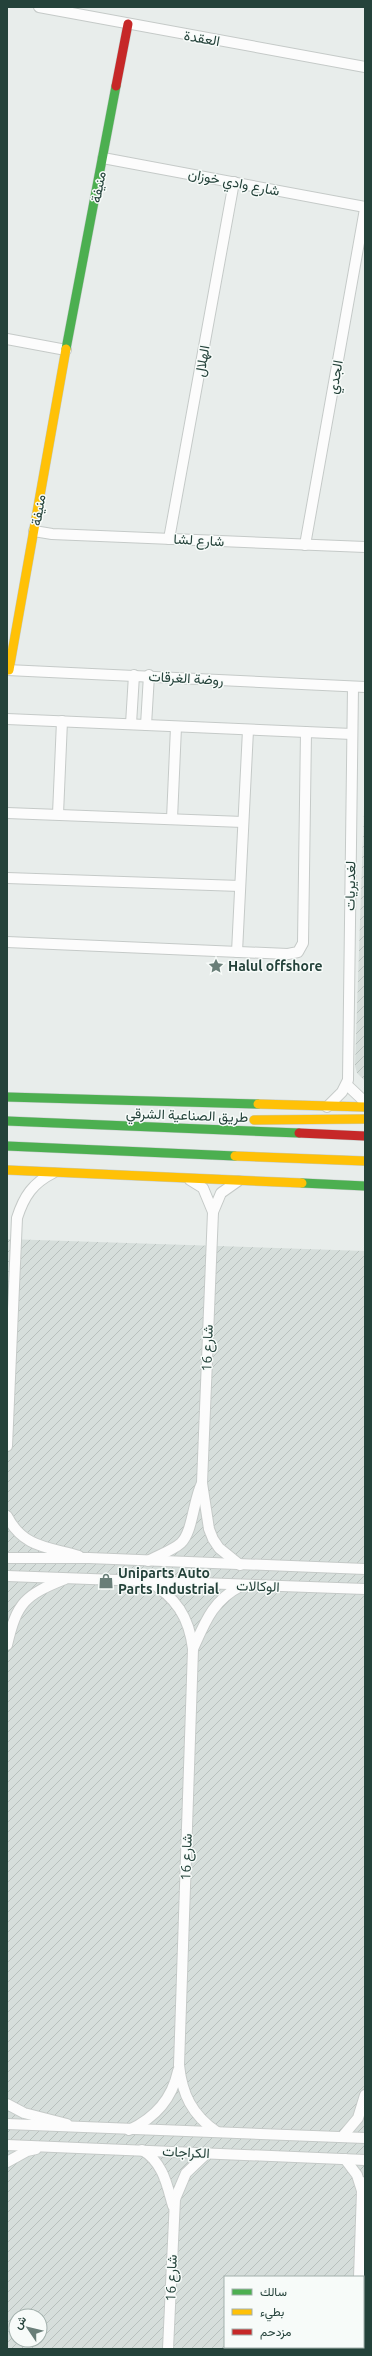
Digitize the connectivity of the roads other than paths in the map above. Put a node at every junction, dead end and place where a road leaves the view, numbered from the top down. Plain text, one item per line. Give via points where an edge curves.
1 (39, 7) edge
2 (128, 24) junction
3 (365, 65) edge
4 (103, 158) junction
5 (234, 182) junction
6 (365, 208) edge
7 (7, 338) edge
8 (66, 350) junction
9 (34, 531) junction
10 (170, 539) junction
11 (305, 545) junction
12 (365, 547) edge
13 (8, 670) edge
14 (134, 675) junction
15 (149, 675) junction
16 (353, 687) junction
17 (365, 687) edge
18 (7, 719) edge
19 (62, 721) junction
20 (131, 724) junction
21 (146, 725) junction
22 (176, 727) junction
23 (248, 730) junction
24 (306, 732) junction
25 (352, 734) junction
26 (7, 813) edge
27 (58, 814) junction
28 (172, 819) junction
29 (244, 822) junction
30 (7, 878) edge
31 (240, 886) junction
32 (7, 942) edge
33 (237, 952) junction
34 (347, 1085) junction
35 (7, 1097) edge
36 (365, 1102) edge
37 (327, 1107) junction
38 (365, 1107) edge
39 (7, 1117) edge
40 (365, 1119) edge
41 (7, 1121) edge
42 (48, 1122) junction
43 (181, 1128) junction
44 (365, 1136) edge
45 (7, 1146) edge
46 (365, 1162) edge
47 (7, 1170) edge
48 (55, 1172) junction
49 (180, 1177) junction
50 (244, 1180) junction
51 (365, 1186) edge
52 (213, 1212) junction
53 (7, 1446) edge
54 (202, 1483) junction
55 (7, 1516) edge
56 (7, 1558) edge
57 (89, 1558) junction
58 (148, 1561) junction
59 (240, 1565) junction
60 (365, 1570) edge
61 (7, 1576) edge
62 (70, 1577) junction
63 (148, 1581) junction
64 (241, 1586) junction
65 (354, 1589) junction
66 (365, 1589) edge
67 (365, 1596) edge
68 (7, 1645) edge
69 (193, 1649) junction
70 (179, 2065) junction
71 (365, 2095) edge
72 (7, 2104) edge
73 (7, 2124) edge
74 (81, 2128) junction
75 (128, 2131) junction
76 (217, 2132) junction
77 (342, 2137) junction
78 (365, 2138) edge
79 (7, 2145) edge
80 (49, 2146) junction
81 (142, 2150) junction
82 (206, 2154) junction
83 (345, 2159) junction
84 (365, 2160) edge
85 (7, 2162) edge
86 (363, 2187) edge
87 (174, 2208) junction
88 (359, 2276) edge
89 (168, 2349) edge

1 - 2 street, العقدة
2 - 3 street, العقدة
2 - 4 main road, منيفة
4 - 5 street, شارع وادي خوزان
4 - 8 main road, منيفة
5 - 6 street, شارع وادي خوزان
5 - 10 street, الهلال
6 - 11 street, الجدي
7 - 8 street
8 - 9 main road, منيفة
9 - 10 street, شارع لشا
9 - 13 main road, منيفة
10 - 11 street, شارع لشا
11 - 12 street, شارع لشا
13 - 14 street, روضة الغرقات
14 - 15 street, روضة الغرقات
14 - 20 street
15 - 16 street, روضة الغرقات
15 - 21 street
16 - 17 street, روضة الغرقات
16 - 25 street, لغديريات
18 - 19 street
19 - 20 street
19 - 27 street
20 - 21 street
21 - 22 street
22 - 23 street
22 - 28 street
23 - 24 street
23 - 29 street
24 - 25 street
24 - 33 street via 302,946 298,952 292,954
25 - 34 street, لغديريات
26 - 27 street
27 - 28 street
28 - 29 street
29 - 31 street
30 - 31 street
31 - 33 street
32 - 33 street
34 - 36 street
34 - 37 street
35 - 37 main road, طريق الصناعية الشرقي
37 - 38 main road, طريق الصناعية الشرقي
39 - 42 main road
40 - 43 main road via 244,1121
41 - 42 main road, طريق الصناعية الشرقي
42 - 43 main road, طريق الصناعية الشرقي
43 - 44 main road, طريق الصناعية الشرقي
45 - 46 main road
47 - 48 main road
48 - 49 main road
48 - 53 street via 35,1185 27,1194 18,1218
49 - 50 main road
49 - 52 street, شارع 16 via 203,1188
50 - 51 main road
50 - 52 street, شارع 16 via 233,1183 221,1193
52 - 54 street, شارع 16
54 - 58 street, شارع 16 via 194,1502 186,1537 174,1548
54 - 59 street, شارع 16 via 213,1539 219,1548
55 - 57 street, الوكالات via 17,1533 33,1544
56 - 57 street, الوكالات
57 - 58 street, الوكالات
58 - 59 street, الوكالات
59 - 60 street, الوكالات
61 - 62 street, الوكالات
62 - 63 street, الوكالات
62 - 68 street via 27,1598 15,1615
63 - 64 street, الوكالات
63 - 69 street, شارع 16 via 176,1602 188,1625
64 - 65 street, الوكالات
64 - 69 street, شارع 16 via 229,1592 210,1610
65 - 66 street, الوكالات
65 - 67 street
69 - 70 street, شارع 16
70 - 75 street, شارع 16 via 171,2093 163,2105 147,2120
70 - 76 street, شارع 16 via 182,2087 192,2108 207,2126
71 - 77 street via 358,2118
72 - 74 street, الكراجات via 24,2113
73 - 74 street, الكراجات
74 - 75 street, الكراجات
75 - 76 street, الكراجات
76 - 77 street, الكراجات
77 - 78 street, الكراجات
79 - 80 street, الكراجات
80 - 81 street, الكراجات
80 - 85 street via 27,2151
81 - 82 street, الكراجات
81 - 87 street, شارع 16 via 160,2166
82 - 83 street, الكراجات
82 - 87 street, شارع 16 via 186,2173 178,2190
83 - 84 street, الكراجات
83 - 86 street
86 - 88 street
87 - 89 street, شارع 16

